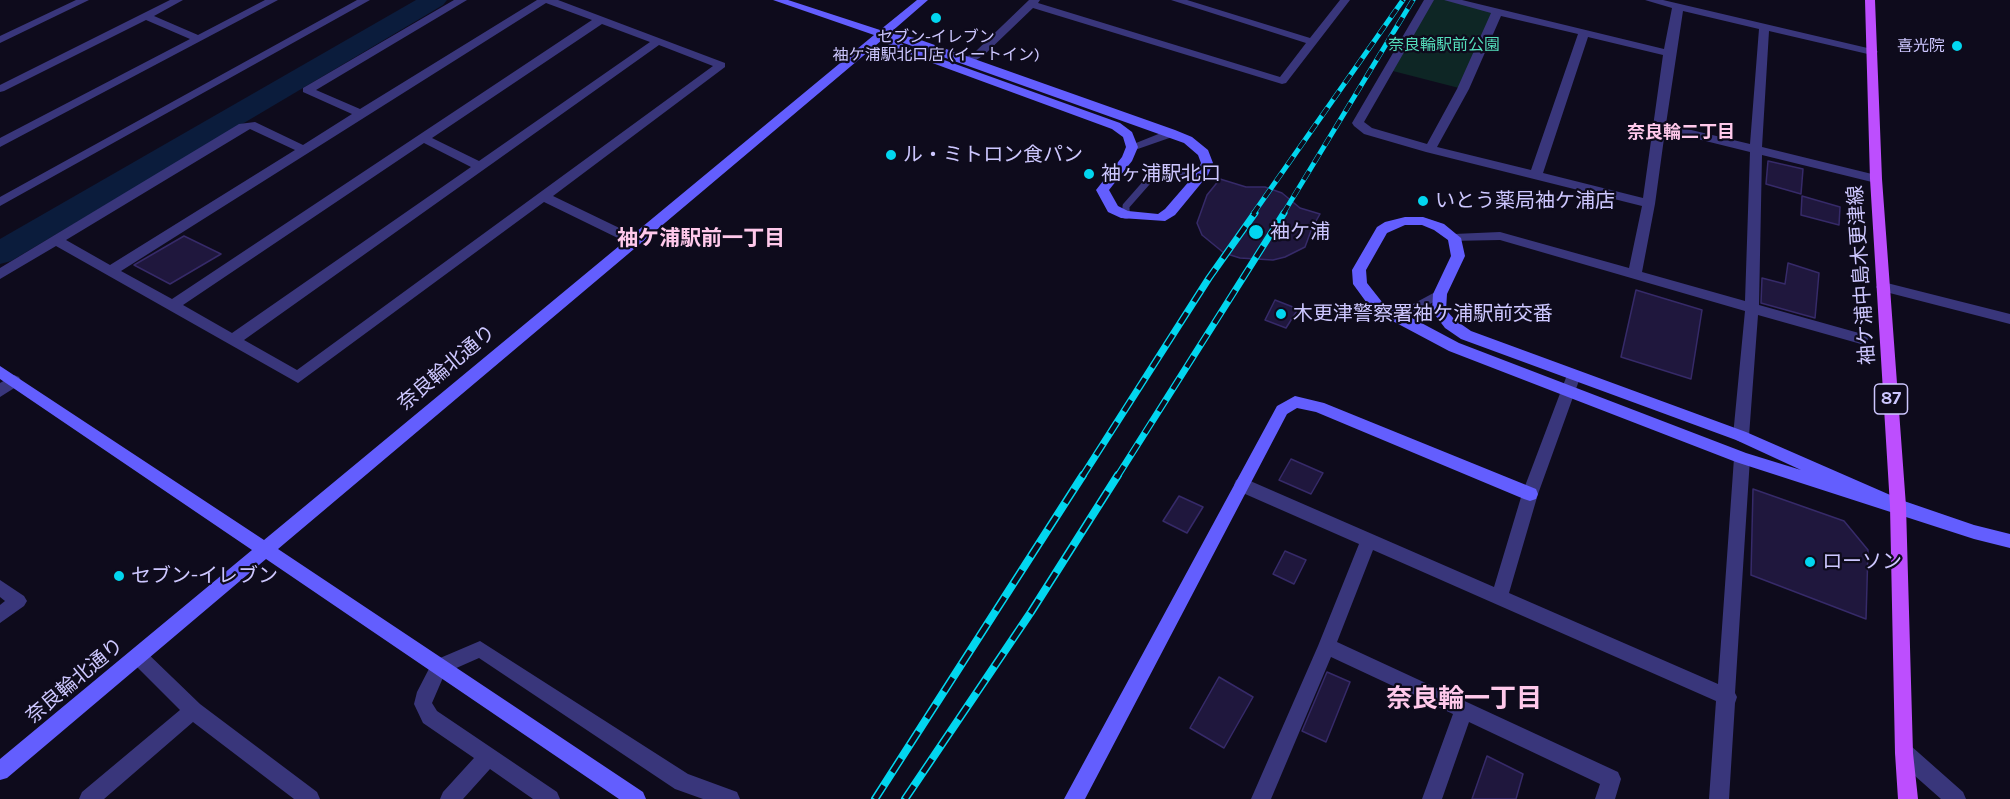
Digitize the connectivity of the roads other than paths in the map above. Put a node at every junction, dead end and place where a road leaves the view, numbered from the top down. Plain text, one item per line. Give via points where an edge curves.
1 (84, 0) edge
2 (178, 0) edge
3 (273, 0) edge
4 (365, 0) edge
5 (462, 0) edge
6 (546, 0) edge
7 (778, 0) edge
8 (923, 0) edge
9 (1176, 0) edge
10 (1345, 0) edge
11 (1429, 0) edge
12 (1449, 0) edge
13 (1650, 0) edge
14 (1870, 0) edge
15 (1033, 2) edge
16 (1678, 7) junction
17 (1497, 12) junction
18 (145, 16) junction
19 (600, 20) junction
20 (1764, 28) junction
21 (1584, 33) junction
22 (883, 35) junction
23 (198, 39) junction
24 (0, 40) edge
25 (658, 41) junction
26 (1313, 42) junction
27 (1872, 52) junction
28 (1669, 53) junction
29 (969, 60) junction
30 (0, 89) edge
31 (361, 114) junction
32 (1659, 126) junction
33 (1171, 133) junction
34 (422, 138) junction
35 (0, 143) edge
36 (1132, 147) junction
37 (1430, 148) junction
38 (1756, 148) junction
39 (302, 149) junction
40 (480, 166) junction
41 (1536, 175) junction
42 (1199, 178) junction
43 (1876, 179) junction
44 (543, 196) junction
45 (0, 202) edge
46 (1649, 204) junction
47 (1126, 215) junction
48 (1454, 238) junction
49 (56, 240) junction
50 (633, 240) junction
51 (112, 270) junction
52 (0, 274) edge
53 (1635, 274) junction
54 (1883, 287) junction
55 (1440, 294) junction
56 (172, 305) junction
57 (1752, 307) junction
58 (1390, 315) junction
59 (2010, 319) edge
60 (1861, 339) dead end
61 (233, 340) junction
62 (5, 381) edge
63 (1571, 383) junction
64 (1741, 436) junction
65 (1742, 458) junction
66 (1242, 485) junction
67 (1530, 494) junction
68 (1898, 506) junction
69 (2010, 541) edge
70 (1368, 542) junction
71 (263, 550) junction
72 (0, 587) edge
73 (1498, 598) junction
74 (0, 615) edge
75 (1327, 646) junction
76 (138, 656) junction
77 (439, 667) junction
78 (1728, 697) junction
79 (194, 710) junction
80 (1463, 711) junction
81 (1904, 753) junction
82 (489, 756) junction
83 (0, 771) edge
84 (89, 799) edge
85 (310, 799) edge
86 (450, 799) edge
87 (550, 799) edge
88 (636, 799) edge
89 (730, 799) edge
90 (1074, 799) edge
91 (1261, 799) edge
92 (1432, 799) edge
93 (1605, 799) edge
94 (1719, 799) edge
95 (1908, 799) edge
96 (1956, 799) edge

1 - 24 street
2 - 18 street
3 - 23 street
4 - 45 street
5 - 31 street via 308,90
6 - 19 street
6 - 31 street
7 - 22 street
8 - 22 street, 奈良輪北通り
9 - 26 street
10 - 26 street
11 - 37 street via 1358,123 1368,131
12 - 17 street
13 - 16 street
14 - 27 main road, 袖ケ浦中島木更津線 / 87
15 - 26 street via 1282,81
15 - 29 street
16 - 20 street
16 - 28 street
17 - 21 street
17 - 37 street via 1463,89
18 - 23 street
18 - 30 street
19 - 25 street
19 - 34 street
20 - 27 street
20 - 38 street
21 - 28 street
21 - 41 street
22 - 29 street via 911,40
22 - 36 street via 901,48 1116,126 1128,135
22 - 50 street, 奈良輪北通り
23 - 35 street
25 - 40 street
25 - 44 street via 721,65
27 - 43 main road, 袖ケ浦中島木更津線 / 87
28 - 32 street
29 - 33 street
31 - 39 street
32 - 38 street
32 - 46 street
33 - 36 street
33 - 42 street via 1204,153 1207,163
34 - 40 street
34 - 56 street
36 - 47 street via 1128,158 1102,190 1113,209
37 - 41 street
38 - 43 street
38 - 57 street
39 - 49 street via 251,125 243,126
39 - 51 street
40 - 61 street
41 - 46 street
42 - 47 street via 1160,218
42 - 47 lane via 1163,168 1126,206
43 - 54 main road, 袖ケ浦中島木更津線 / 87
44 - 50 street
44 - 61 street via 298,377
46 - 53 street
48 - 53 street via 1500,236
48 - 55 street via 1458,256
48 - 58 street via 1423,221 1405,221 1382,230 1359,270 1360,284 1366,295
49 - 51 street
49 - 52 street
50 - 71 street, 奈良輪北通り
51 - 56 street
53 - 57 street
54 - 59 street
54 - 68 main road, 袖ケ浦中島木更津線 / 87
55 - 58 lane
55 - 63 street via 1439,312 1466,335
56 - 61 street
57 - 60 street
57 - 64 street
58 - 63 street via 1454,347
62 - 71 street
63 - 64 street
63 - 65 street
63 - 67 street
64 - 68 street
65 - 68 street
65 - 78 street
66 - 67 street via 1282,410 1295,402 1319,407
66 - 70 street
66 - 90 street
67 - 73 street
68 - 69 street
68 - 81 main road, 袖ケ浦中島木更津線 / 87
70 - 73 street
70 - 75 street
71 - 76 street, 奈良輪北通り
71 - 77 street
72 - 74 street via 18,601
73 - 78 street
75 - 80 street
75 - 91 street
76 - 79 street
76 - 83 street, 奈良輪北通り
77 - 82 street via 423,704 429,717
77 - 88 street
77 - 89 street via 480,648 682,783
78 - 94 street
79 - 84 street
79 - 85 street
80 - 92 street
80 - 93 street via 1611,779
81 - 95 main road, 袖ケ浦中島木更津線 / 87
81 - 96 street
82 - 86 street
82 - 87 street

